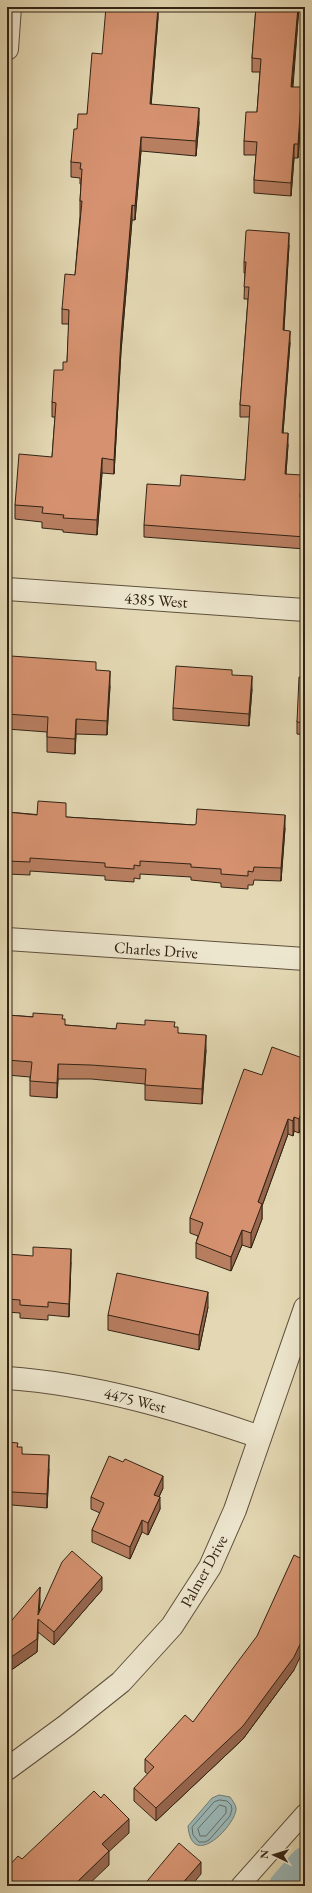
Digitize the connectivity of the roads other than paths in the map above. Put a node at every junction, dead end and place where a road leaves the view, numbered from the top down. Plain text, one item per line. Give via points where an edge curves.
1 (10, 7) edge
2 (7, 49) edge
3 (7, 589) edge
4 (305, 610) edge
5 (7, 939) edge
6 (305, 959) edge
7 (305, 1308) edge
8 (7, 1378) edge
9 (260, 1437) junction
10 (7, 1769) edge
11 (305, 1813) edge
12 (240, 1886) edge

1 - 2 street
3 - 4 street, 4385 West
5 - 6 street, Charles Drive
7 - 9 street, Palmer Drive
8 - 9 street, 4475 West via 89,1388 180,1411
9 - 10 street, Palmer Drive via 235,1510 210,1566 172,1626 121,1682 68,1725
11 - 12 lane

